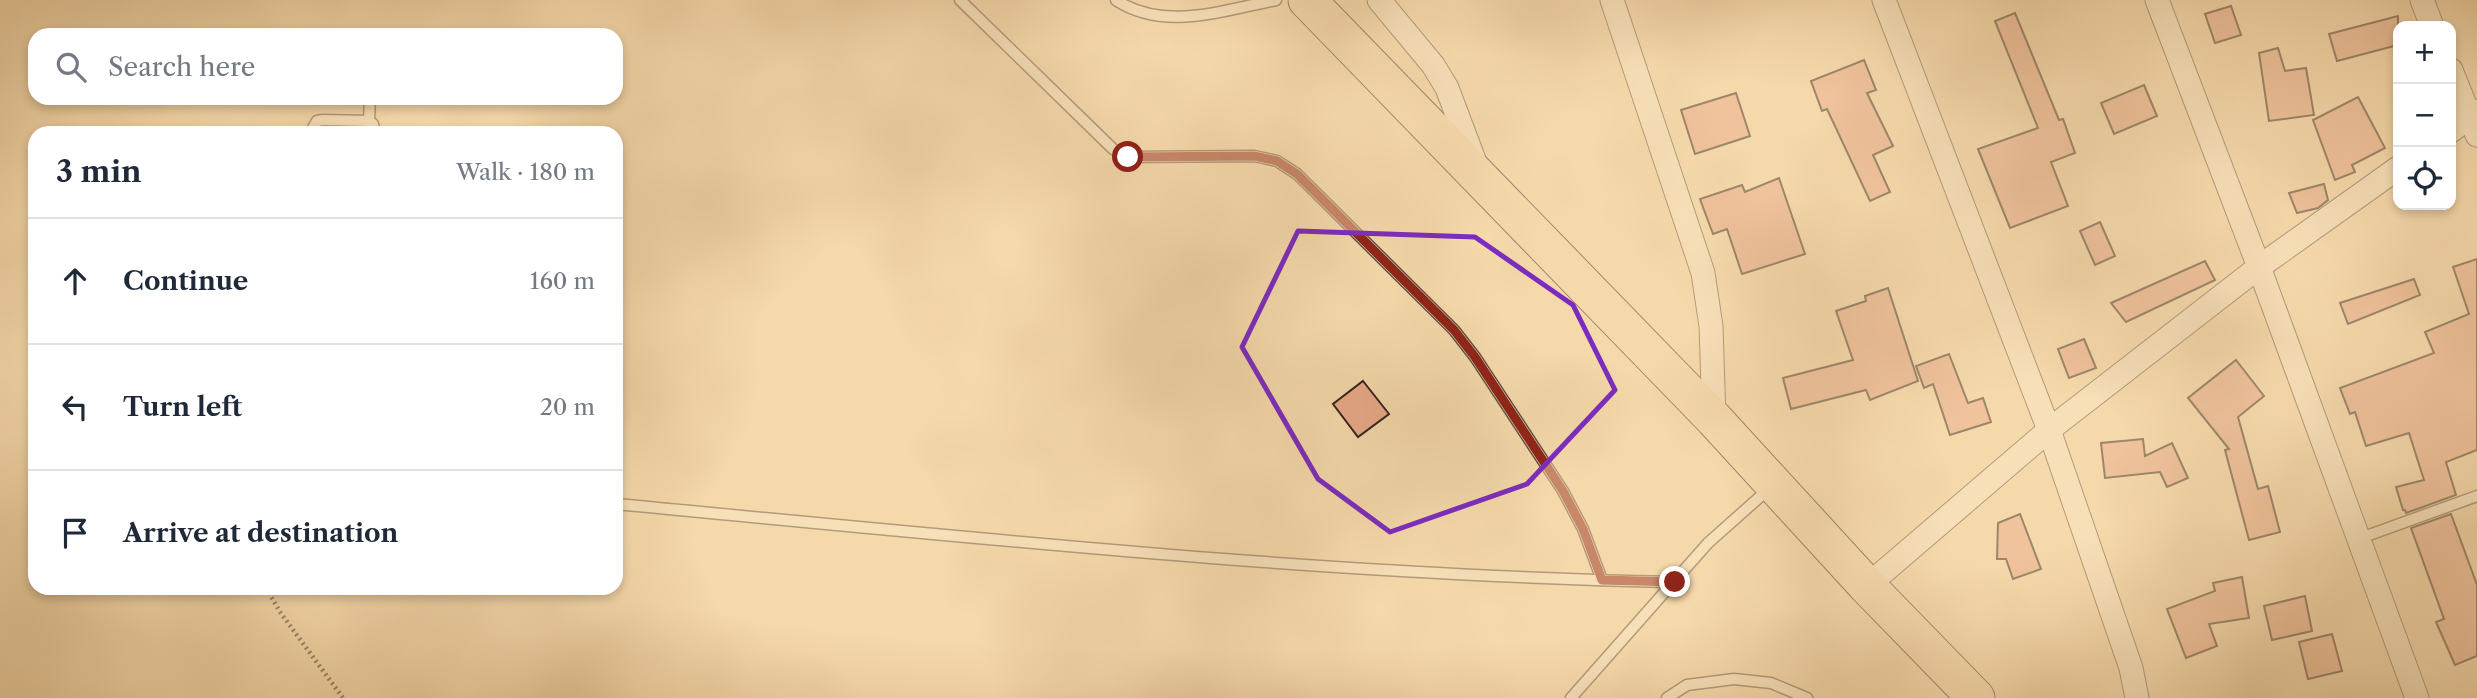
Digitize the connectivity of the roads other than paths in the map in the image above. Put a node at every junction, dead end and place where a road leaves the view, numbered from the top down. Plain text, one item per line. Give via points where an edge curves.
1 (960, 0) edge
2 (1116, 0) edge
3 (1276, 0) edge
4 (1307, 0) edge
5 (1379, 0) edge
6 (1612, 0) edge
7 (1884, 0) edge
8 (2157, 0) edge
9 (2421, 0) edge
10 (2430, 21) edge
11 (2456, 81) edge
12 (370, 105) edge
13 (369, 121) junction
14 (2475, 121) edge
15 (314, 126) edge
16 (373, 126) edge
17 (2456, 129) edge
18 (2393, 172) edge
19 (1481, 181) junction
20 (2259, 267) junction
21 (1714, 419) junction
22 (2049, 430) junction
23 (1774, 484) junction
24 (2477, 496) edge
25 (623, 505) edge
26 (2358, 539) junction
27 (1602, 580) junction
28 (1675, 582) junction
29 (1867, 586) junction
30 (1571, 698) edge
31 (1667, 698) edge
32 (1807, 698) edge
33 (1976, 698) edge
34 (2137, 698) edge
35 (2417, 698) edge

1 - 27 lane via 1113,149 1128,157 1254,156 1277,161 1297,174 1454,330 1475,357 1563,491
2 - 3 lane via 1158,17 1188,17
4 - 19 highway
5 - 19 street via 1447,88
6 - 21 street via 1703,273 1711,326
7 - 22 street
8 - 20 street
9 - 10 street
11 - 14 street
12 - 13 lane
13 - 15 lane via 323,120
13 - 16 lane
14 - 17 street
18 - 20 street
19 - 21 highway
20 - 22 street
20 - 26 street
21 - 23 highway
22 - 29 street
22 - 34 street via 2131,668
23 - 28 lane via 1708,543
23 - 29 highway
24 - 26 lane
25 - 27 lane via 1036,543 1420,572
26 - 35 street
27 - 28 lane
28 - 30 lane
29 - 33 highway
31 - 32 lane via 1687,685 1734,679 1771,683

